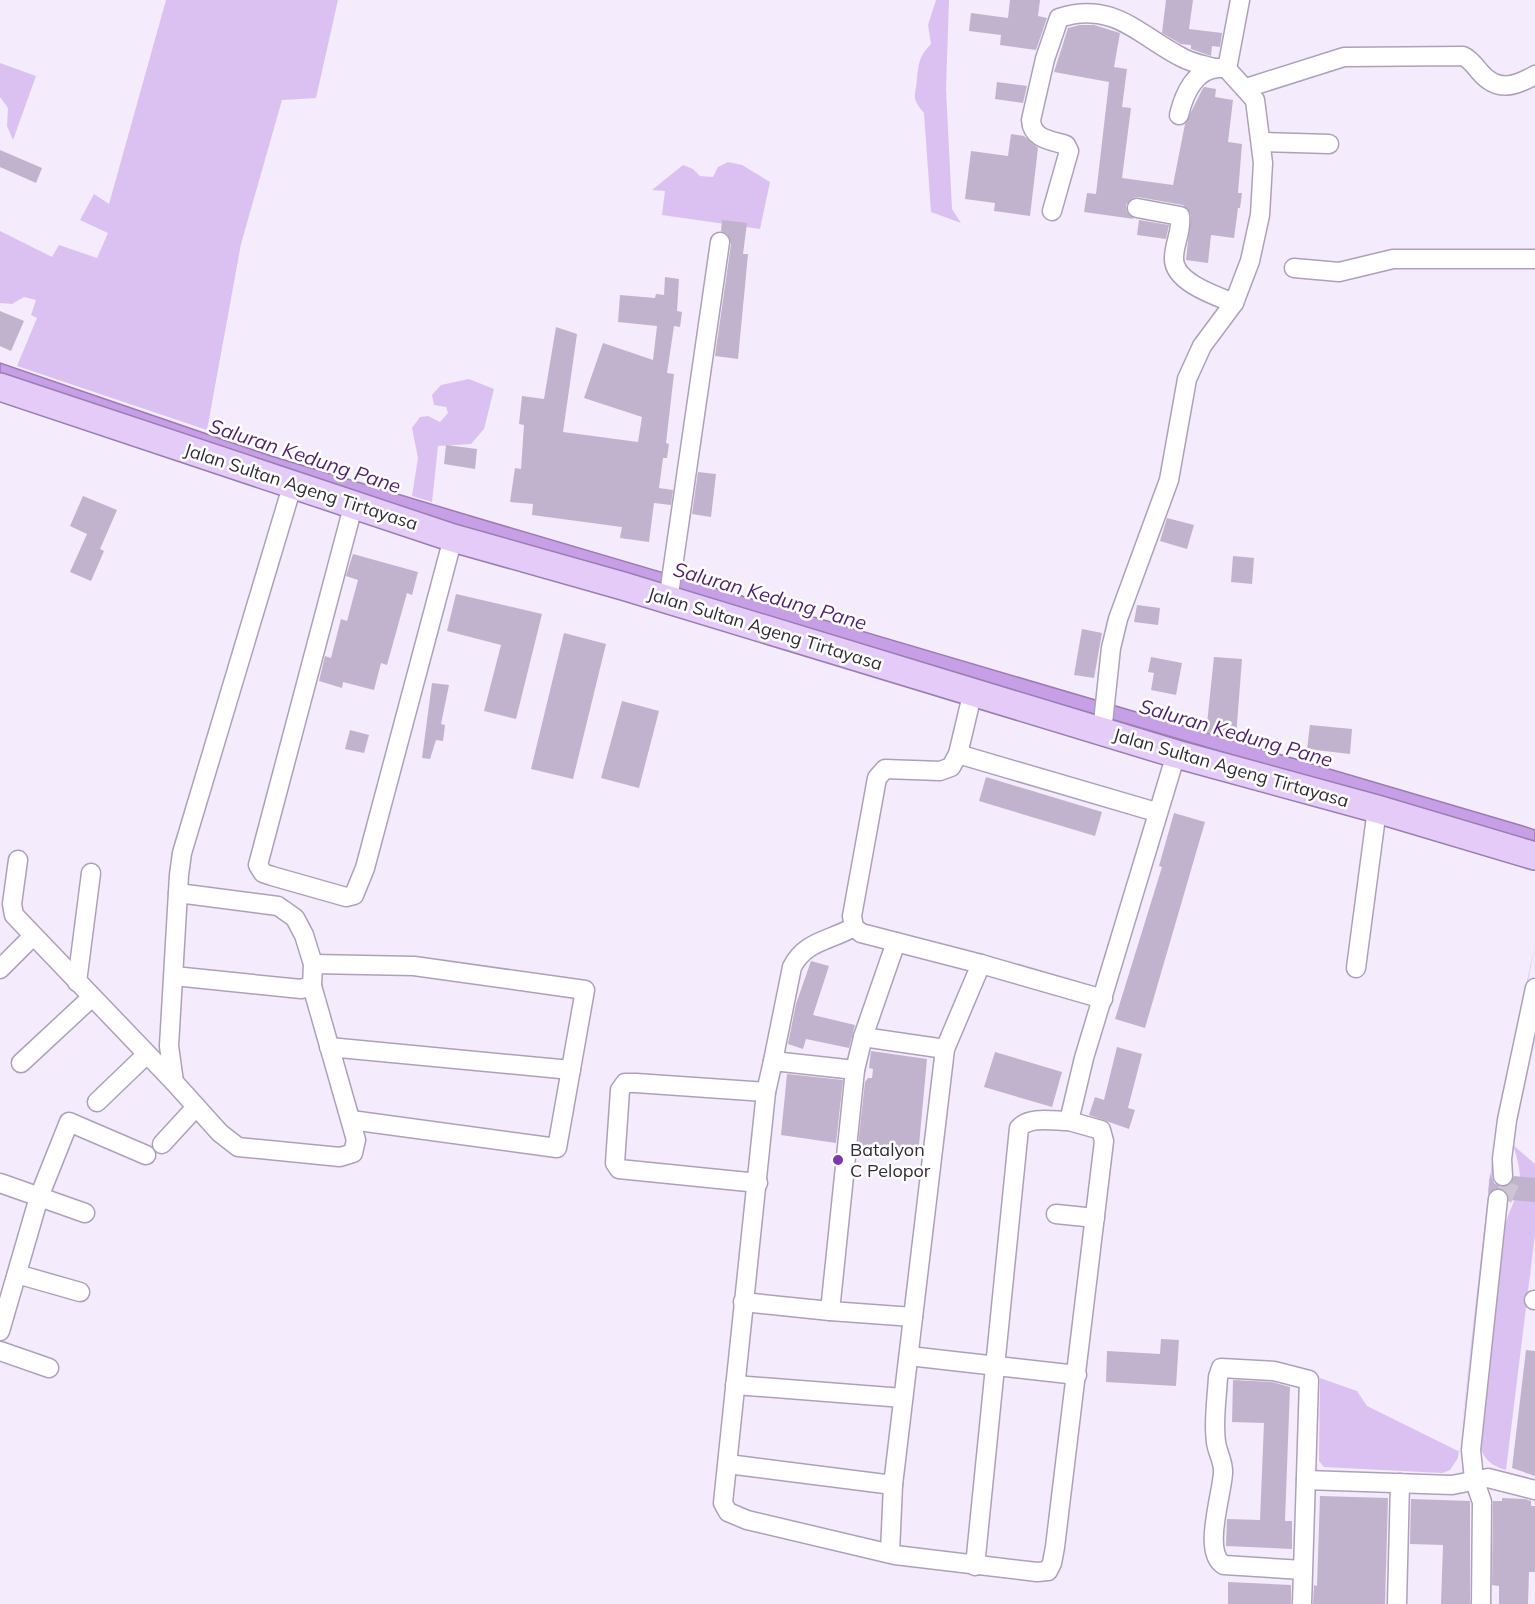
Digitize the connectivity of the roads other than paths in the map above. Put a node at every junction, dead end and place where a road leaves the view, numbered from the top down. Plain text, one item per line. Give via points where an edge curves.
1 (1240, 0) edge
2 (1221, 68) junction
3 (1535, 75) edge
4 (1246, 88) junction
5 (1179, 115) dead end
6 (1261, 142) junction
7 (1329, 144) dead end
8 (1137, 208) dead end
9 (1052, 211) dead end
10 (720, 242) dead end
11 (1535, 259) edge
12 (1294, 268) dead end
13 (1234, 303) junction
14 (0, 387) edge
15 (293, 483) junction
16 (354, 503) junction
17 (453, 538) junction
18 (668, 597) junction
19 (973, 691) junction
20 (1102, 726) junction
21 (958, 753) junction
22 (1176, 754) junction
23 (1377, 809) junction
24 (1156, 812) junction
25 (1534, 853) edge
26 (18, 860) dead end
27 (91, 873) dead end
28 (178, 893) junction
29 (854, 927) junction
30 (33, 936) junction
31 (896, 942) junction
32 (313, 964) junction
33 (981, 964) junction
34 (1356, 968) dead end
35 (0, 969) edge
36 (174, 976) junction
37 (77, 982) junction
38 (312, 986) junction
39 (1535, 988) edge
40 (92, 997) junction
41 (1103, 999) junction
42 (863, 1037) junction
43 (329, 1047) junction
44 (945, 1049) junction
45 (147, 1054) junction
46 (774, 1061) junction
47 (21, 1063) dead end
48 (571, 1070) junction
49 (855, 1070) junction
50 (174, 1082) junction
51 (766, 1092) junction
52 (97, 1102) dead end
53 (196, 1107) junction
54 (351, 1120) junction
55 (1069, 1121) junction
56 (162, 1144) dead end
57 (146, 1155) dead end
58 (1508, 1176) tunnel mouth
59 (758, 1182) junction
60 (0, 1183) edge
61 (39, 1197) junction
62 (1501, 1199) tunnel mouth
63 (85, 1213) dead end
64 (1056, 1214) dead end
65 (1095, 1218) junction
66 (17, 1274) junction
67 (80, 1292) dead end
68 (743, 1302) junction
69 (830, 1311) junction
70 (913, 1317) junction
71 (0, 1331) edge
72 (0, 1351) edge
73 (909, 1356) junction
74 (997, 1365) junction
75 (49, 1368) dead end
76 (1077, 1375) junction
77 (735, 1385) junction
78 (903, 1398) junction
79 (728, 1464) junction
80 (1474, 1479) junction
81 (1306, 1480) junction
82 (1400, 1483) junction
83 (893, 1485) junction
84 (1535, 1490) edge
85 (890, 1552) junction
86 (975, 1566) junction
87 (1303, 1570) junction
88 (1302, 1604) edge
89 (1397, 1604) edge
90 (1481, 1604) edge

1 - 2 street
2 - 4 street
2 - 5 street via 1190,84
2 - 9 street via 1185,59 1121,19 1083,13 1059,18 1031,120 1036,135 1066,146 1069,151
3 - 4 street via 1505,86 1491,84 1463,56 1344,57
4 - 6 street via 1255,100
6 - 7 street
6 - 13 street via 1260,215 1250,261
8 - 13 street via 1180,216 1173,260 1177,270 1198,288
10 - 18 street
11 - 12 street via 1393,259 1339,272
13 - 20 street via 1202,346 1187,379 1169,480 1118,619 1109,657
14 - 15 main road, Jalan Sultan Ageng Tirtayasa
15 - 16 main road, Jalan Sultan Ageng Tirtayasa
15 - 28 street via 182,853
16 - 17 main road, Jalan Sultan Ageng Tirtayasa
16 - 17 street via 258,866 263,873 346,897 354,895 365,868
17 - 18 main road, Jalan Sultan Ageng Tirtayasa
18 - 19 main road, Jalan Sultan Ageng Tirtayasa
19 - 20 main road, Jalan Sultan Ageng Tirtayasa
19 - 21 street
20 - 22 main road, Jalan Sultan Ageng Tirtayasa
21 - 24 street
21 - 29 street via 951,767 940,771 893,768 885,769 877,778 852,916
22 - 23 main road, Jalan Sultan Ageng Tirtayasa
22 - 24 street
23 - 25 main road, Jalan Sultan Ageng Tirtayasa
23 - 34 street
24 - 41 street
26 - 30 street via 14,915
27 - 37 street
28 - 32 street via 278,906 295,918
28 - 36 street
29 - 31 street via 861,933
29 - 46 street via 804,948 797,958
30 - 35 street
30 - 37 street
31 - 33 street
31 - 42 street
32 - 38 street
32 - 48 street via 414,966 585,990
33 - 41 street
33 - 44 street
36 - 38 street via 292,989
36 - 50 street via 169,1046
37 - 40 street
38 - 43 street
39 - 58 street via 1503,1146 1511,1164
40 - 45 street
40 - 47 street
41 - 55 street via 1083,1058
42 - 44 street
42 - 49 street
43 - 48 street
43 - 54 street
44 - 70 street
45 - 50 street
45 - 52 street
46 - 49 street
46 - 51 street
48 - 54 street via 557,1148
49 - 69 street
50 - 53 street
51 - 59 street
51 - 59 street via 636,1083 625,1083 620,1090 615,1163 619,1169
53 - 54 street via 238,1146 340,1157 353,1153 356,1140
53 - 56 street
55 - 65 street via 1101,1130 1104,1142
55 - 74 street via 1034,1120 1019,1128
57 - 61 street via 69,1122
59 - 68 street
60 - 61 street
61 - 63 street
61 - 66 street
62 - 80 street via 1495,1221 1470,1450
64 - 65 street
65 - 76 street
66 - 67 street
66 - 71 street
68 - 69 street
68 - 77 street
69 - 70 street
70 - 73 street
72 - 75 street
73 - 74 street
73 - 78 street
74 - 76 street
74 - 86 street
76 - 86 street via 1048,1571
77 - 78 street
77 - 79 street
78 - 83 street
79 - 83 street
79 - 85 street via 723,1503 728,1512
80 - 82 street via 1452,1485
80 - 84 street via 1502,1480
80 - 90 street via 1482,1502
81 - 82 street
81 - 87 street
81 - 87 street via 1309,1380 1274,1371 1221,1368 1216,1441 1223,1472 1214,1554 1224,1565
82 - 89 street
83 - 85 street
85 - 86 street via 895,1556
87 - 88 street

